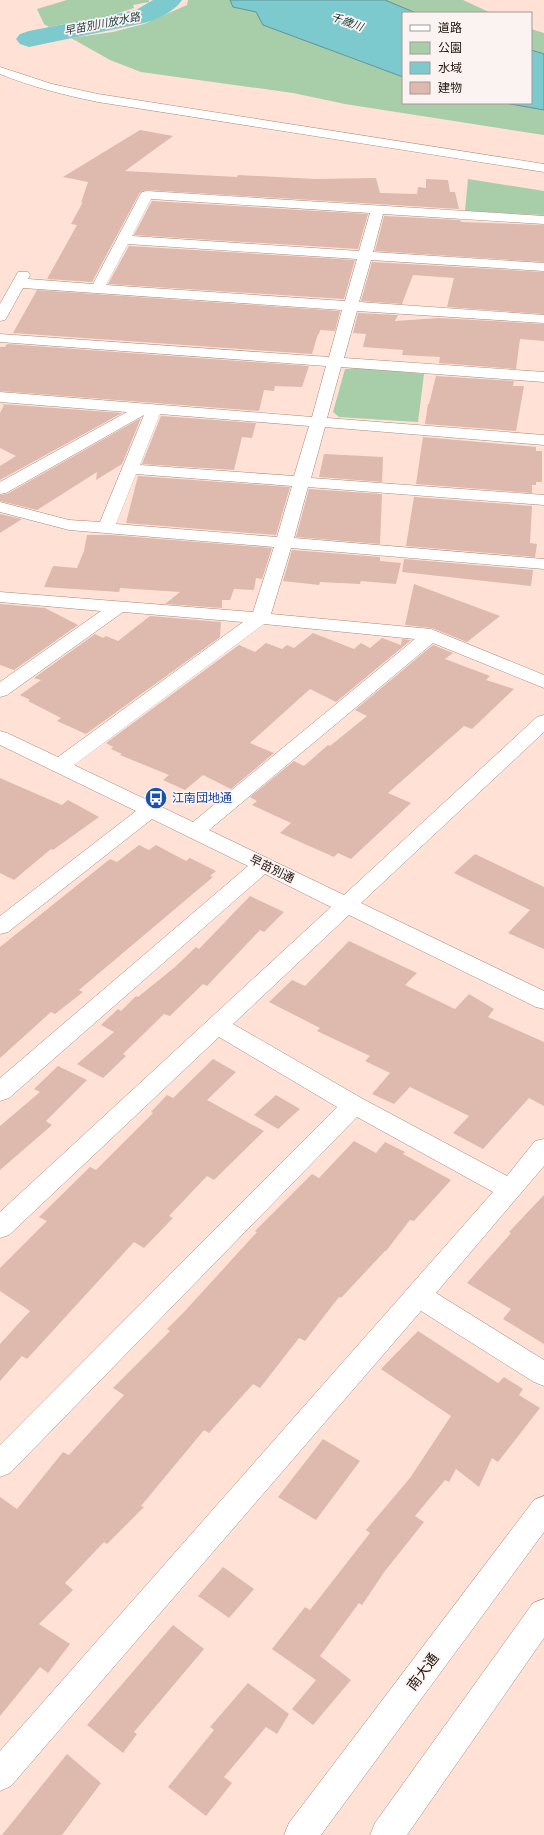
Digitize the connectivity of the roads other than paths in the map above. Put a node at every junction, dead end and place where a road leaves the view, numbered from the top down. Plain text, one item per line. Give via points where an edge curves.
1 (0, 70) edge
2 (544, 168) edge
3 (378, 210) junction
4 (544, 220) edge
5 (123, 240) junction
6 (366, 255) junction
7 (544, 267) edge
8 (97, 289) junction
9 (351, 306) junction
10 (0, 317) edge
11 (544, 319) edge
12 (0, 338) edge
13 (335, 362) junction
14 (544, 377) edge
15 (0, 397) edge
16 (148, 409) junction
17 (318, 423) junction
18 (544, 440) edge
19 (130, 469) junction
20 (301, 482) junction
21 (0, 489) edge
22 (544, 500) edge
23 (0, 507) edge
24 (106, 528) junction
25 (284, 543) junction
26 (544, 564) edge
27 (0, 597) edge
28 (120, 606) junction
29 (260, 618) junction
30 (431, 635) junction
31 (544, 682) edge
32 (0, 691) edge
33 (544, 721) edge
34 (5, 745) edge
35 (59, 766) junction
36 (150, 810) junction
37 (195, 831) junction
38 (263, 865) junction
39 (348, 905) junction
40 (0, 927) edge
41 (544, 1001) edge
42 (218, 1026) junction
43 (0, 1092) edge
44 (354, 1105) junction
45 (544, 1148) edge
46 (510, 1190) junction
47 (0, 1228) edge
48 (418, 1295) junction
49 (544, 1374) edge
50 (0, 1464) edge
51 (544, 1509) edge
52 (544, 1613) edge
53 (0, 1775) edge
54 (301, 1835) edge
55 (387, 1835) edge

1 - 2 street via 64,91 131,104
3 - 4 street
3 - 5 street via 147,195
3 - 6 street
5 - 6 street
5 - 8 street
6 - 7 street
6 - 9 street
8 - 9 street
8 - 10 street via 21,279
9 - 11 street
9 - 13 street
12 - 13 street
13 - 14 street
13 - 17 street
15 - 16 street
16 - 17 street
16 - 19 street
16 - 21 street
17 - 18 street
17 - 20 street
19 - 20 street
19 - 24 street
20 - 22 street
20 - 25 street
23 - 24 street via 69,525
24 - 25 street
25 - 26 street
25 - 29 street
27 - 28 street
28 - 29 street
28 - 32 street
29 - 30 street
29 - 35 street
30 - 31 street
30 - 37 street
33 - 39 street
34 - 35 street, 早苗別通
35 - 36 street, 早苗別通
36 - 37 street, 早苗別通
36 - 40 street
37 - 38 street, 早苗別通
38 - 39 street, 早苗別通
38 - 43 street
39 - 41 street, 早苗別通
39 - 42 street
42 - 44 street
42 - 47 street
44 - 46 street
44 - 50 street
45 - 46 street
46 - 48 street
48 - 49 street
48 - 53 street
51 - 54 street, 南大通
52 - 55 street

